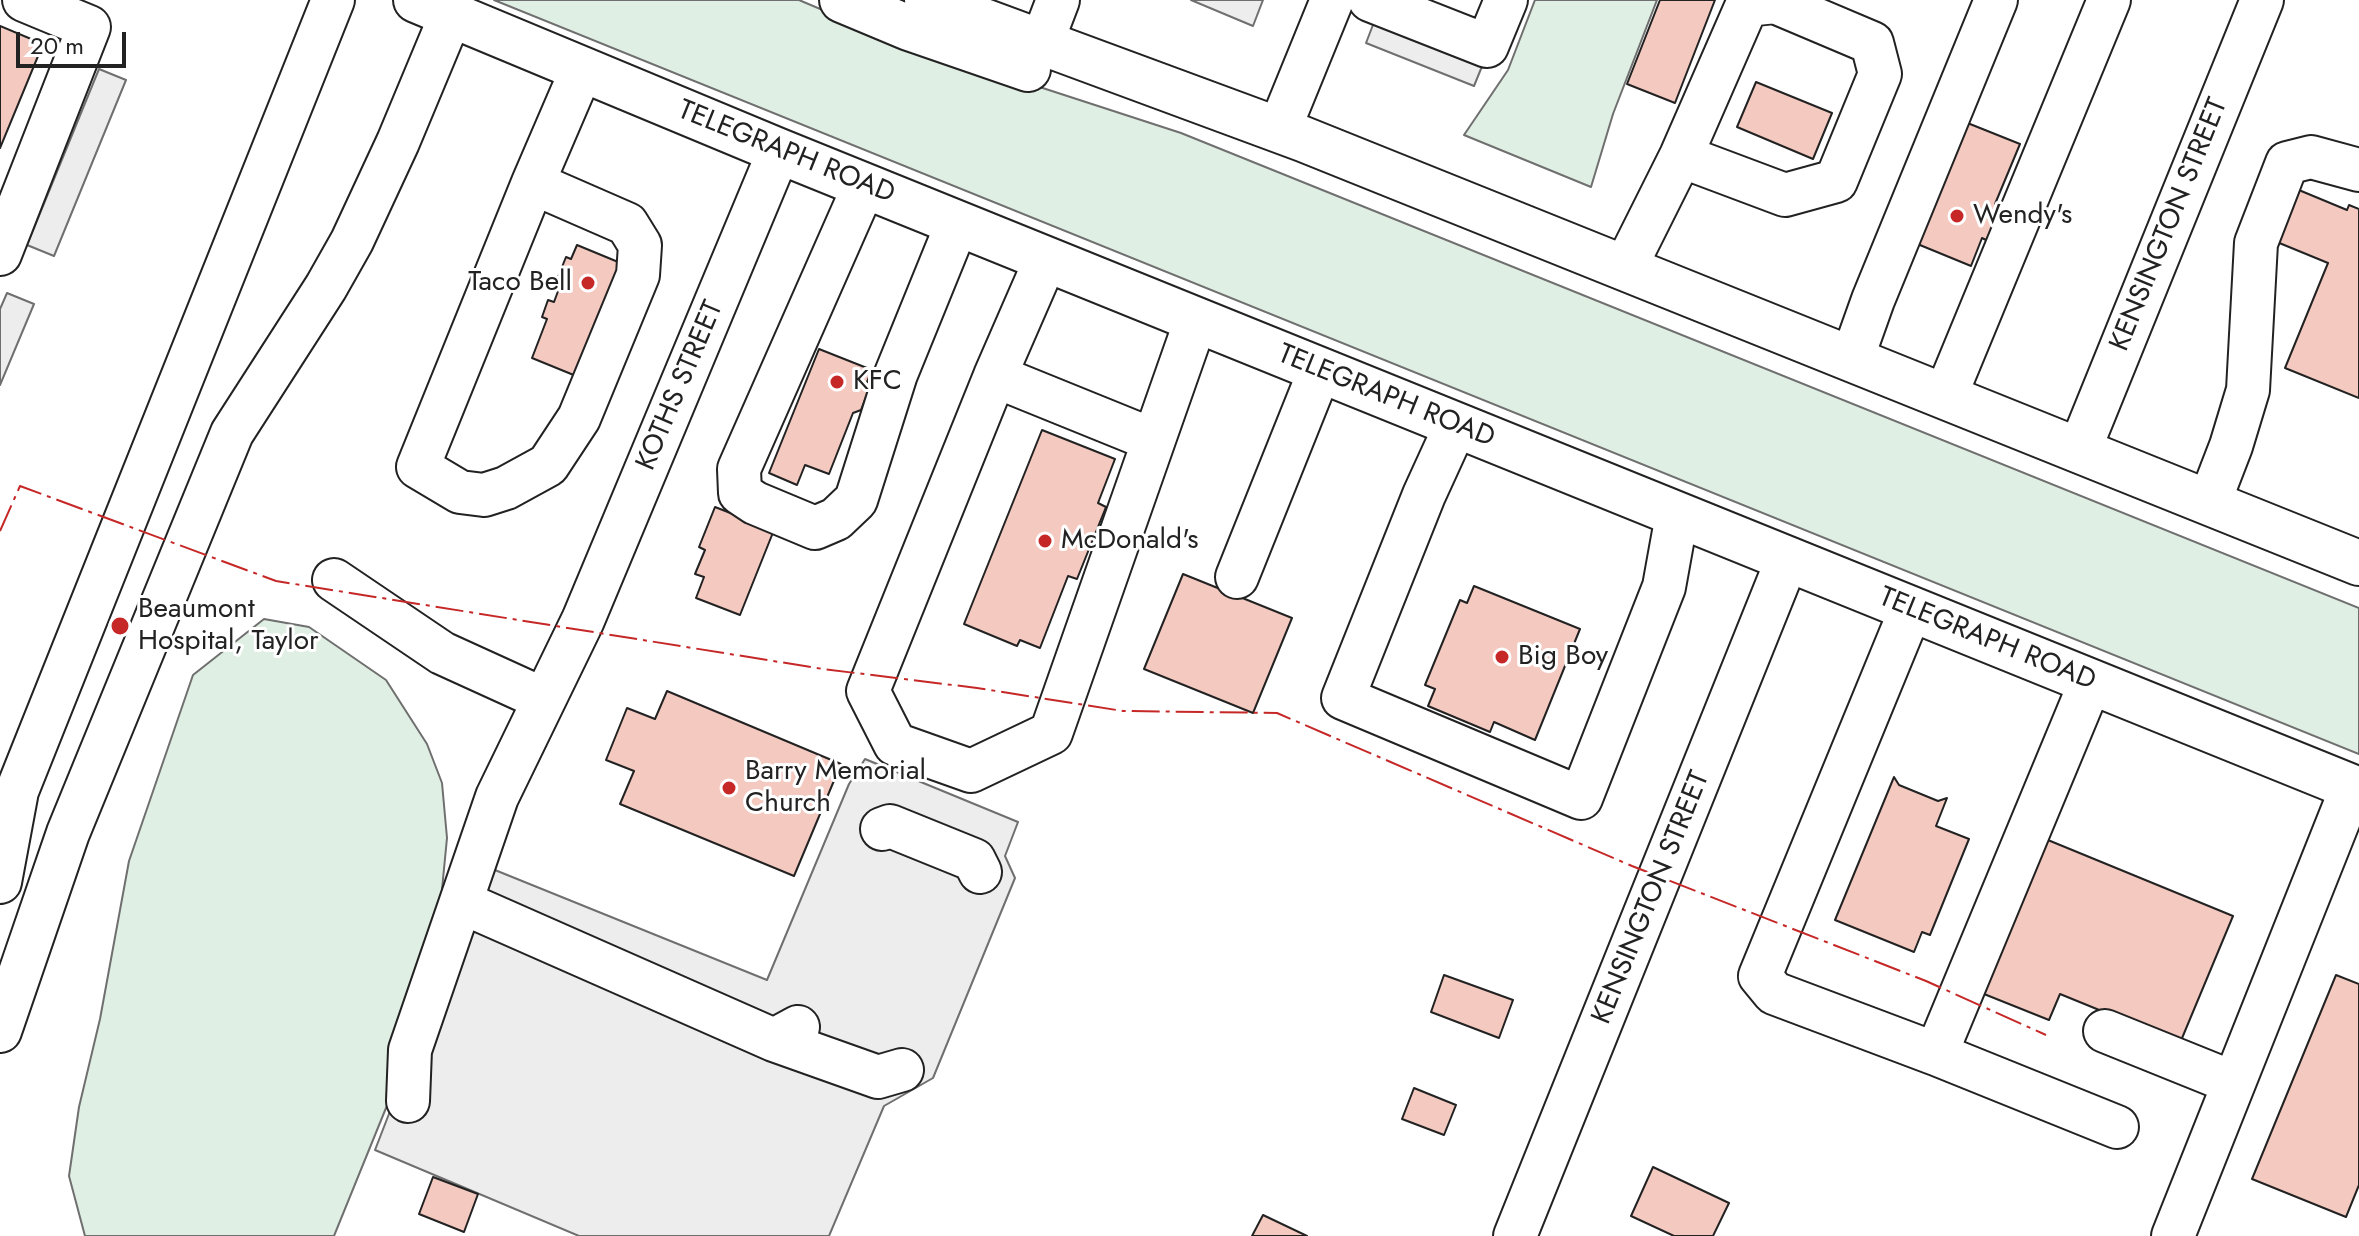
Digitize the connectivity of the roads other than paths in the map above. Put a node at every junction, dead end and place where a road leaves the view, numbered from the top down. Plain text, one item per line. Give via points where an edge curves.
1 (24, 0) edge
2 (333, 0) edge
3 (842, 0) edge
4 (927, 0) edge
5 (1058, 0) edge
6 (1332, 0) edge
7 (1370, 0) edge
8 (1506, 0) edge
9 (1996, 0) edge
10 (2109, 0) edge
11 (2262, 0) edge
12 (433, 7) edge
13 (1042, 42) junction
14 (582, 69) junction
15 (1134, 76) junction
16 (1279, 130) junction
17 (779, 151) junction
18 (1681, 156) junction
19 (2359, 170) edge
20 (533, 183) junction
21 (864, 186) junction
22 (957, 224) junction
23 (0, 252) edge
24 (1046, 259) junction
25 (1625, 268) junction
26 (1196, 320) junction
27 (1852, 359) junction
28 (1320, 370) junction
29 (995, 376) junction
30 (1945, 397) junction
31 (1456, 425) junction
32 (1153, 440) junction
33 (2079, 451) junction
34 (2209, 503) junction
35 (1677, 515) junction
36 (1787, 560) junction
37 (2359, 563) edge
38 (1237, 577) dead end
39 (334, 580) dead end
40 (1911, 609) junction
41 (2091, 681) junction
42 (543, 699) junction
43 (2355, 788) edge
44 (882, 829) dead end
45 (980, 872) dead end
46 (0, 882) edge
47 (461, 902) junction
48 (0, 1031) edge
49 (2105, 1031) dead end
50 (1936, 1054) junction
51 (902, 1070) dead end
52 (2234, 1083) junction
53 (408, 1101) dead end
54 (2117, 1127) dead end
55 (1515, 1236) edge
56 (2173, 1236) edge

1 - 23 street via 89,27
2 - 46 street via 17,791
3 - 15 main road via 1034,71
4 - 13 main road
5 - 13 street
6 - 16 street
7 - 8 street via 1487,46
9 - 27 street
10 - 30 street
11 - 33 street, KENSINGTON STREET
12 - 14 main road, TELEGRAPH ROAD
12 - 48 street via 398,142 326,287 232,433 68,833
13 - 15 main road
14 - 17 main road, TELEGRAPH ROAD
14 - 20 street
15 - 16 main road
16 - 25 main road
17 - 21 main road, TELEGRAPH ROAD
17 - 42 street, KOTHS STREET via 583,620
18 - 18 street via 1747,5 1775,2 1872,43 1880,74 1836,181 1785,195
18 - 25 street
19 - 34 street via 2311,157 2287,163 2256,243 2248,390
20 - 20 street via 418,467 460,492 484,495 548,465 579,418 638,275 640,245 627,224
21 - 22 main road, TELEGRAPH ROAD
21 - 22 street via 739,469 740,493 815,528 836,519 856,500 896,374
22 - 24 main road, TELEGRAPH ROAD
24 - 26 main road, TELEGRAPH ROAD
24 - 29 street
25 - 27 main road
26 - 28 main road, TELEGRAPH ROAD
26 - 32 street
27 - 30 main road
28 - 31 main road, TELEGRAPH ROAD
28 - 38 street
29 - 32 street
29 - 32 street via 868,691 895,744 971,771 1051,733
30 - 33 main road
31 - 35 main road, TELEGRAPH ROAD
31 - 35 street via 1343,698 1581,798 1664,587
33 - 34 main road
34 - 37 main road
35 - 36 main road, TELEGRAPH ROAD
36 - 40 main road, TELEGRAPH ROAD
36 - 55 street, KENSINGTON STREET
39 - 42 street via 442,653
40 - 41 main road, TELEGRAPH ROAD
40 - 50 street via 1760,976 1774,993
41 - 43 main road, TELEGRAPH ROAD
41 - 50 street
42 - 47 street, KOTHS STREET via 497,797
43 - 52 street
44 - 45 street via 890,826 974,860
47 - 51 street via 786,1034 878,1077
47 - 53 street, KOTHS STREET via 410,1050
49 - 52 street
50 - 54 street
52 - 56 street

